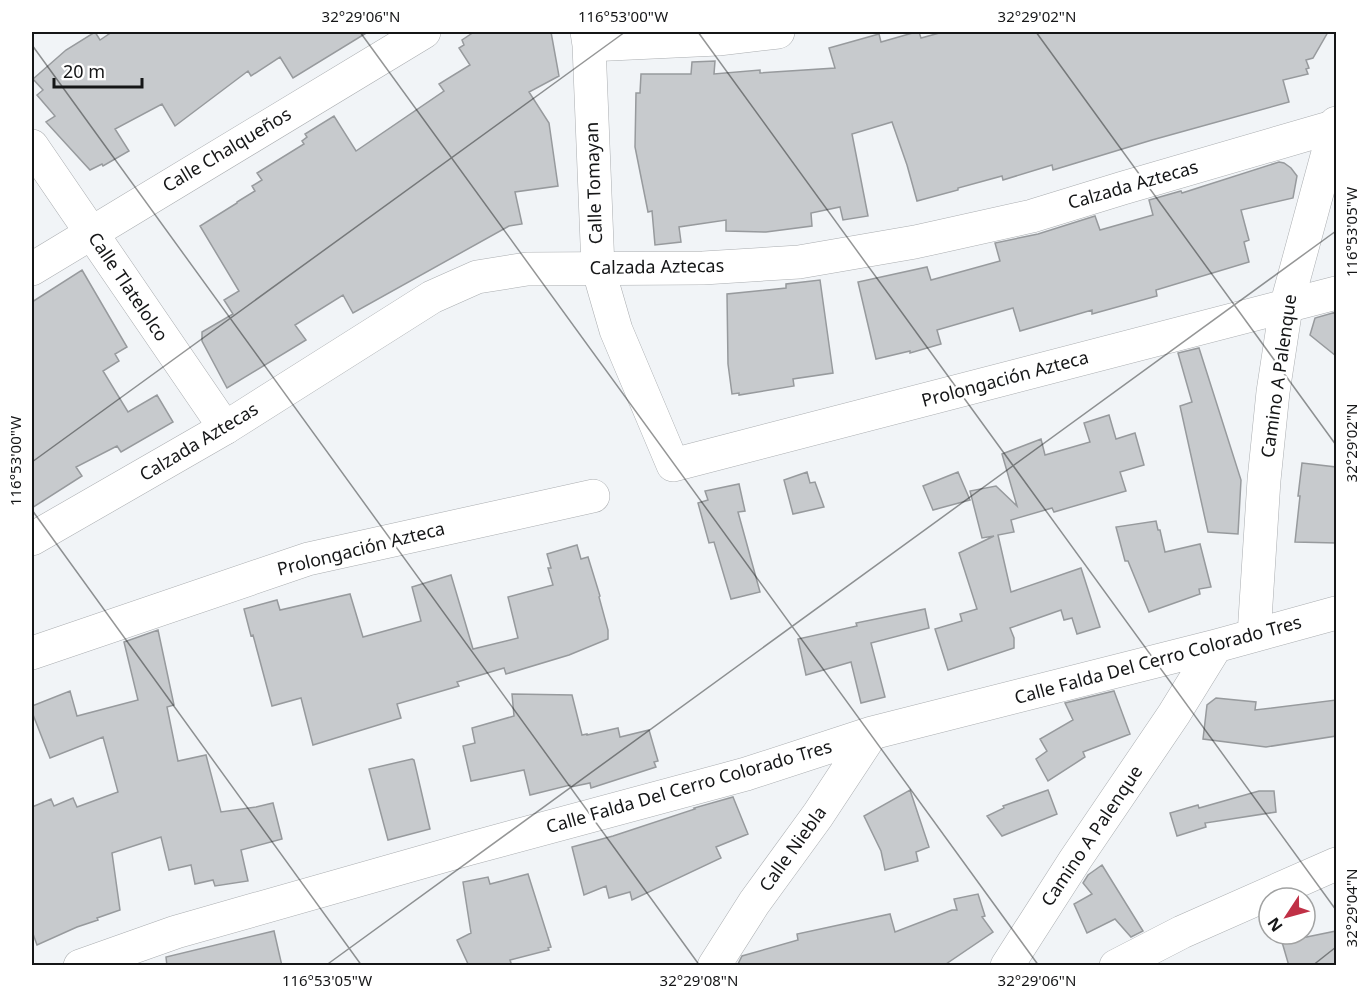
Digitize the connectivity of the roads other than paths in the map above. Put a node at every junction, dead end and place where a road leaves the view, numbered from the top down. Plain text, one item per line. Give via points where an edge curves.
1 (424, 32) edge
2 (778, 32) edge
3 (588, 38) edge
4 (1336, 125) edge
5 (32, 146) edge
6 (91, 233) junction
7 (598, 268) junction
8 (32, 269) edge
9 (1336, 293) edge
10 (1286, 307) junction
11 (225, 428) junction
12 (673, 465) joint
13 (593, 496) dead end
14 (32, 539) edge
15 (1336, 613) edge
16 (1254, 635) junction
17 (1216, 646) junction
18 (32, 653) edge
19 (872, 733) junction
20 (1336, 864) edge
21 (80, 966) edge
22 (714, 966) edge
23 (1007, 966) edge
24 (1116, 966) edge

1 - 6 street, Calle Chalqueños
2 - 3 street via 718,39
3 - 7 street, Calle Tomayan
4 - 7 street, Calzada Aztecas via 1032,216 915,242 799,262 703,268
4 - 10 street, Camino A Palenque
5 - 6 street, Calle Tlatelolco
6 - 8 street, Calle Chalqueños
6 - 11 street, Calle Tlatelolco
7 - 11 street, Calzada Aztecas via 527,269 477,277 432,297
7 - 12 street, Calle Tomayan via 616,330
9 - 10 street, Prolongación Azteca
10 - 12 street, Prolongación Azteca
10 - 16 street, Camino A Palenque via 1273,392
11 - 14 street, Calzada Aztecas
13 - 18 street, Prolongación Azteca via 308,559
15 - 16 street, Calle Falda Del Cerro Colorado Tres
16 - 17 street, Calle Falda Del Cerro Colorado Tres
17 - 19 street, Calle Falda Del Cerro Colorado Tres
17 - 23 street, Camino A Palenque
19 - 21 street, Calle Falda Del Cerro Colorado Tres via 746,774 176,932
19 - 22 street, Calle Niebla
20 - 24 street via 1182,932

